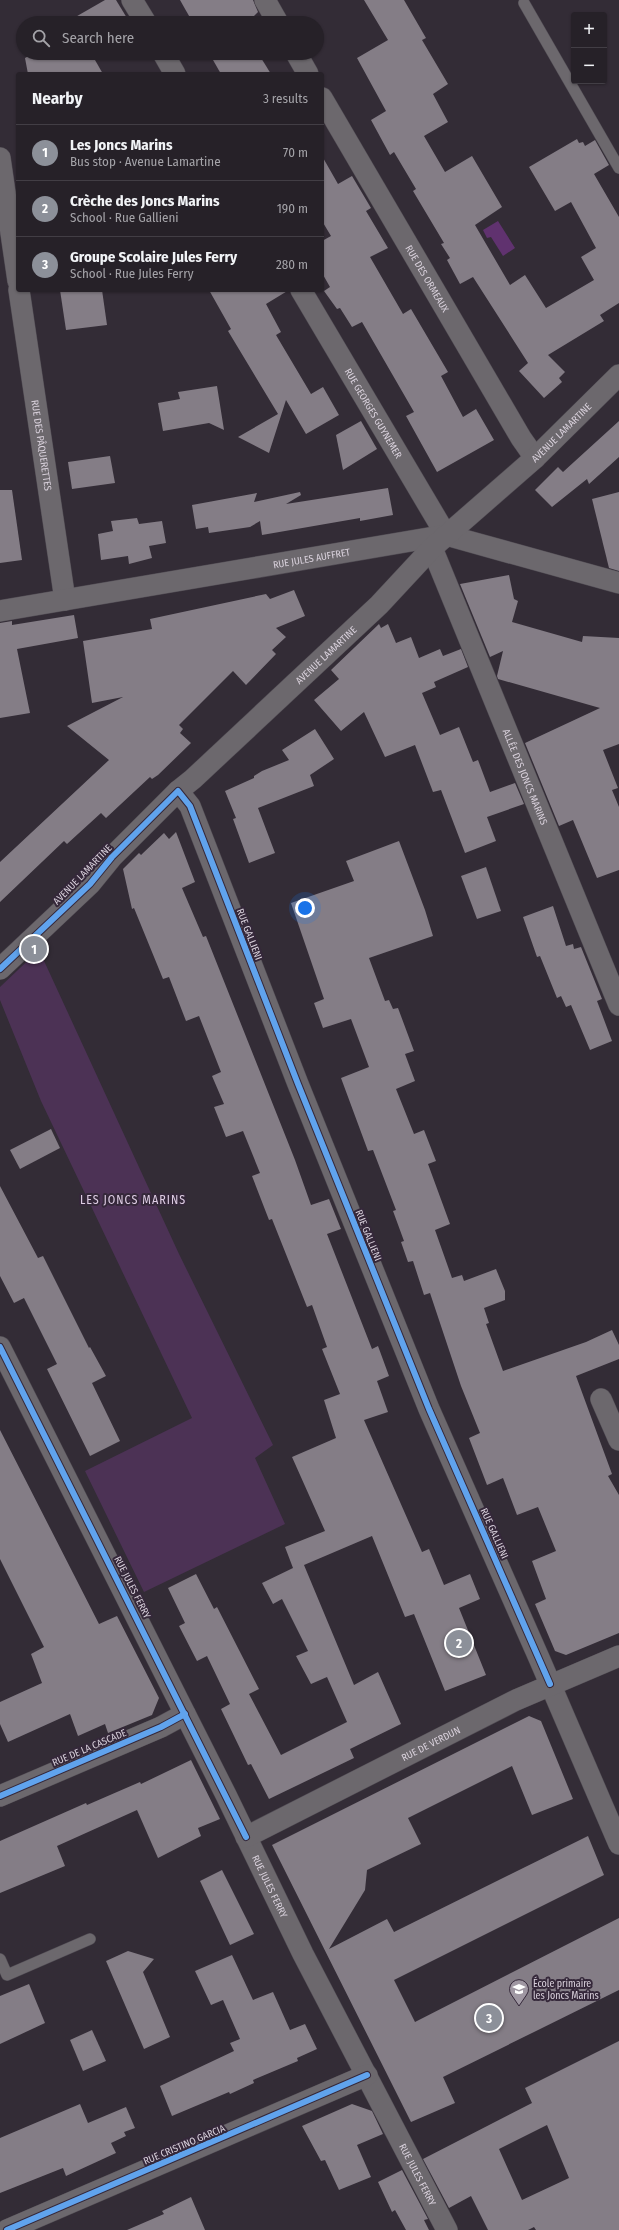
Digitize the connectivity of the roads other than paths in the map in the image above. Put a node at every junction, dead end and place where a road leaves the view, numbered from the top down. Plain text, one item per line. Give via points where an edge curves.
1 (132, 0) edge
2 (264, 0) edge
3 (524, 3) dead end
4 (142, 16) edge
5 (274, 16) edge
6 (167, 60) edge
7 (300, 60) edge
8 (174, 72) edge
9 (307, 72) edge
10 (324, 101) edge
11 (0, 158) edge
12 (619, 168) edge
13 (16, 267) edge
14 (19, 292) edge
15 (302, 292) edge
16 (619, 375) edge
17 (535, 458) junction
18 (439, 542) junction
19 (619, 582) edge
20 (65, 600) junction
21 (0, 611) edge
22 (178, 791) junction
23 (0, 969) edge
24 (619, 1005) edge
25 (0, 1347) edge
26 (601, 1399) dead end
27 (619, 1440) edge
28 (619, 1656) edge
29 (550, 1684) junction
30 (186, 1714) junction
31 (0, 1796) edge
32 (246, 1837) junction
33 (619, 1844) edge
34 (90, 1939) dead end
35 (0, 1959) edge
36 (368, 2075) junction
37 (7, 2230) edge
38 (446, 2230) edge

1 - 4 street
2 - 5 street
3 - 12 lane
6 - 8 street
7 - 9 street
10 - 17 street, RUE DES ORMEAUX
11 - 13 street
14 - 20 street, RUE DES PÂQUERETTES
15 - 18 street, RUE GEORGES GUYNEMER
16 - 17 street, AVENUE LAMARTINE
17 - 18 street, AVENUE LAMARTINE
18 - 19 street, RUE JULES AUFFRET
18 - 20 street, RUE JULES AUFFRET
18 - 22 street, AVENUE LAMARTINE via 379,605
18 - 24 street, ALLÉE DES JONCS MARINS
20 - 21 street, RUE JULES AUFFRET
22 - 23 street, AVENUE LAMARTINE via 112,857 90,884
22 - 29 street, RUE GALLIENI via 190,806 300,1091 429,1409
25 - 30 street, RUE JULES FERRY
26 - 27 street
28 - 29 street, RUE DE VERDUN
29 - 32 street, RUE DE VERDUN
29 - 33 street, RUE GALLIENI
30 - 31 street, RUE DE LA CASCADE
30 - 32 street, RUE JULES FERRY
32 - 36 street, RUE JULES FERRY
34 - 35 lane via 7,1976
36 - 37 street, RUE CRISTINO GARCIA
36 - 38 street, RUE JULES FERRY

